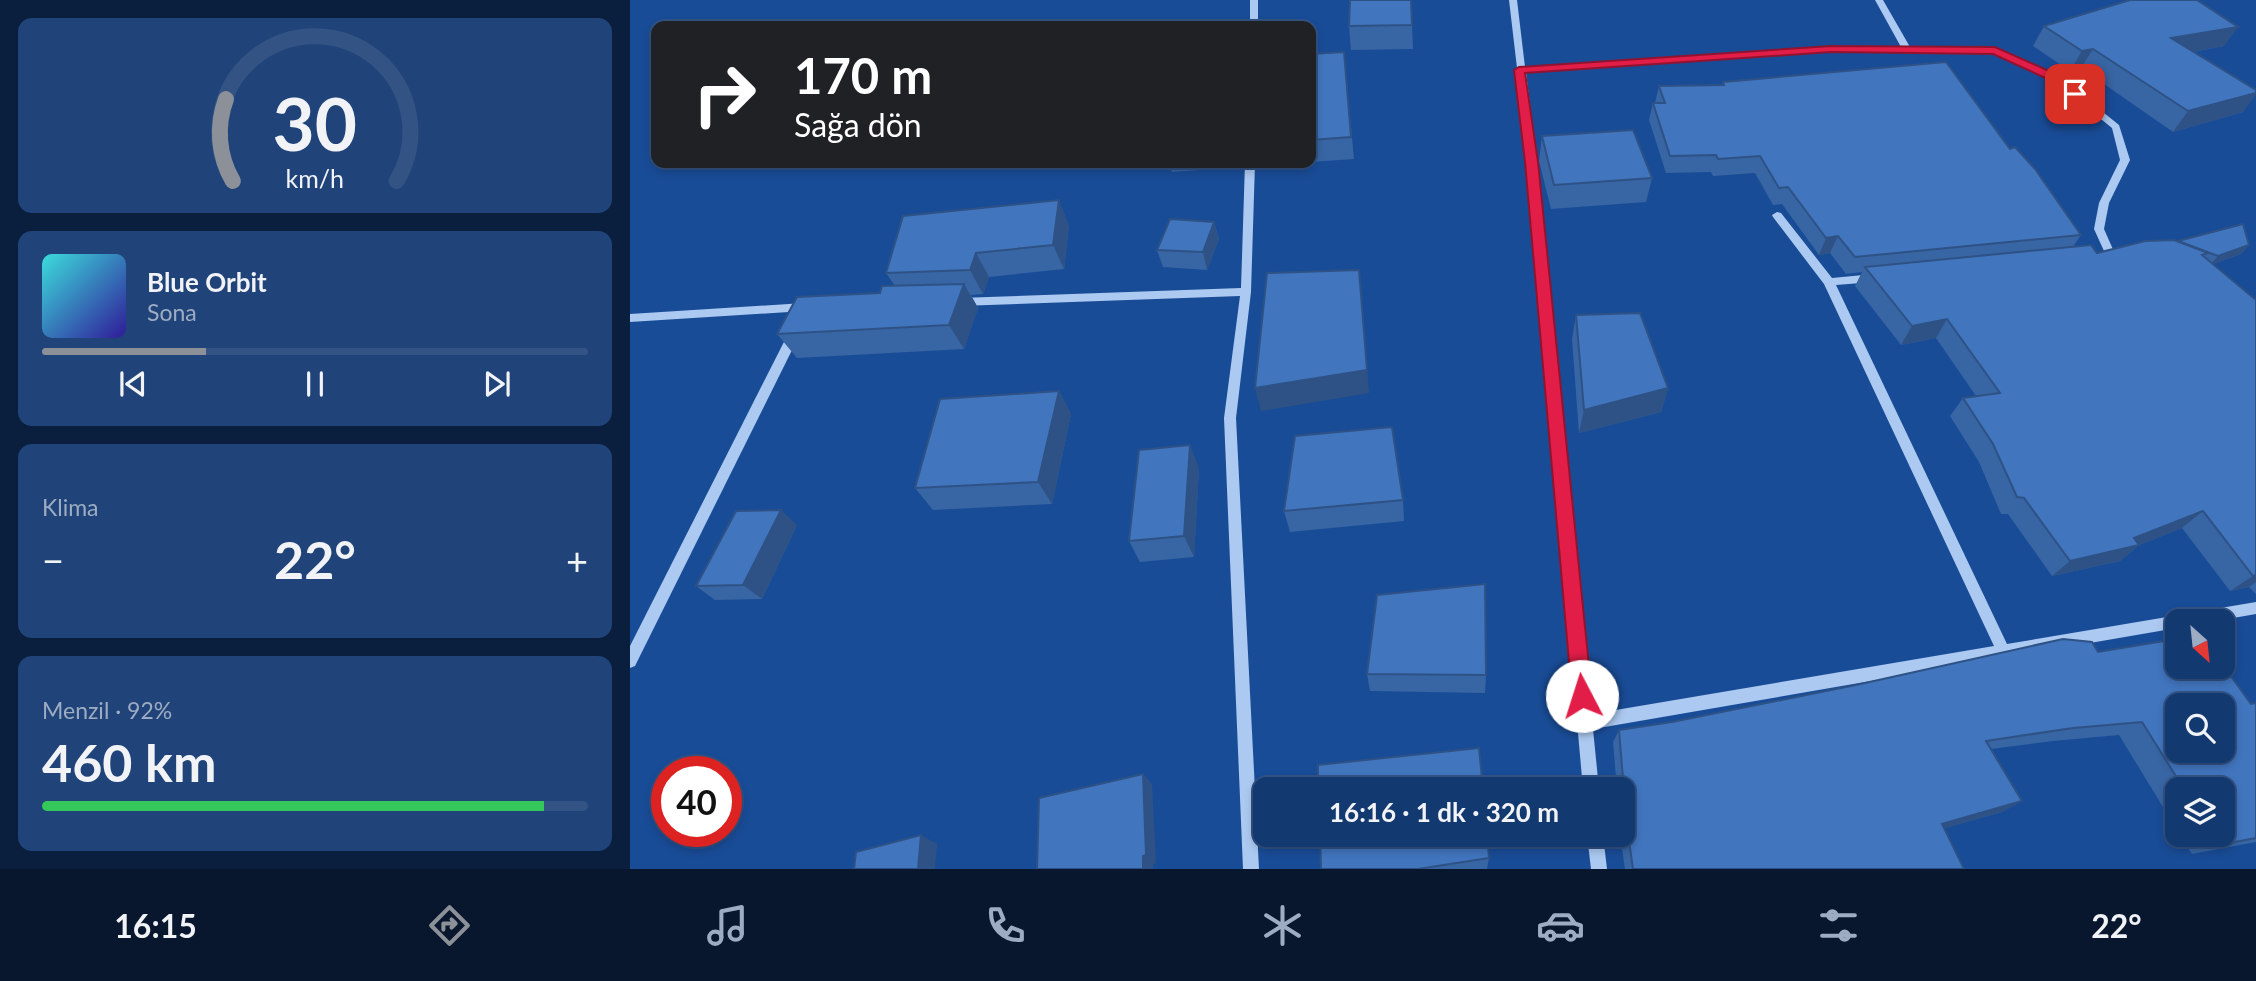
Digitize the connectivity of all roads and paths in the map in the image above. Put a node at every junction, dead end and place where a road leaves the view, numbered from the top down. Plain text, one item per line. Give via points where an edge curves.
1 (1254, 0) edge
2 (1513, 0) edge
3 (1879, 0) edge
4 (1254, 21) edge
5 (1906, 50) junction
6 (1519, 70) junction
7 (1250, 168) edge
8 (1777, 215) dead end
9 (2123, 253) edge
10 (2110, 254) junction
11 (2083, 257) edge
12 (1882, 277) edge
13 (1829, 282) junction
14 (1246, 292) junction
15 (945, 302) edge
16 (630, 318) edge
17 (2256, 608) edge
18 (2003, 650) junction
19 (630, 661) edge
20 (1584, 723) junction
21 (1590, 777) edge
22 (1596, 847) edge
23 (1251, 869) edge
24 (1599, 869) edge

1 - 4 street
2 - 6 street
3 - 5 street
5 - 6 street via 1831,49
5 - 10 street via 1995,51 2054,77 2116,127 2125,160 2104,203 2099,229
6 - 20 street via 1533,175
7 - 14 street
8 - 13 street
9 - 10 street
10 - 11 street
12 - 13 street
13 - 18 street
14 - 15 street
14 - 23 street via 1230,418
16 - 19 street via 814,307
17 - 18 street
18 - 20 street
20 - 21 street
22 - 24 street

